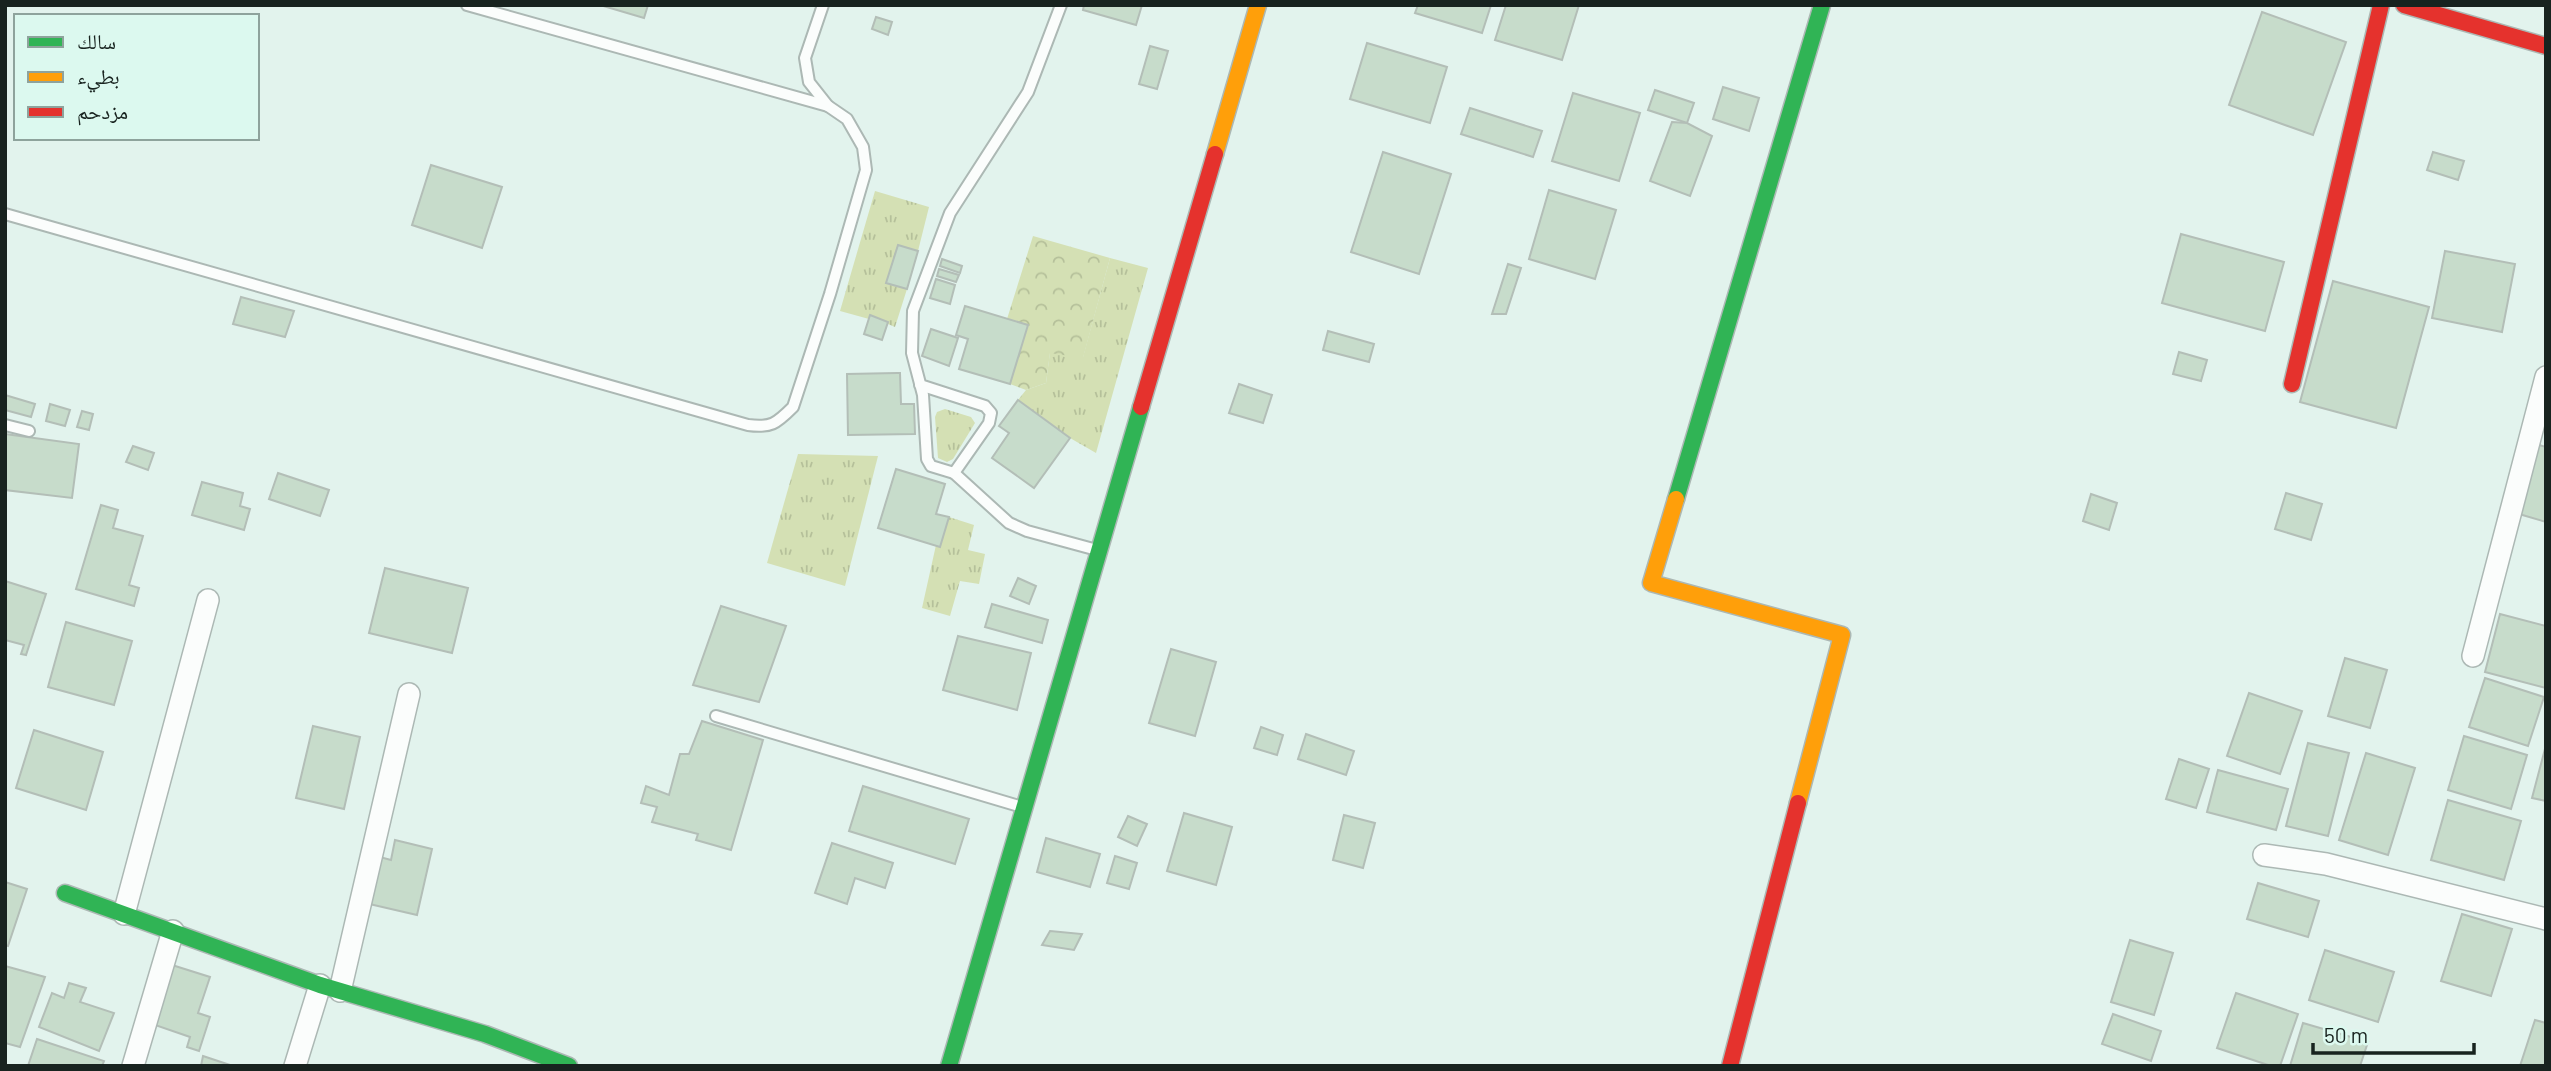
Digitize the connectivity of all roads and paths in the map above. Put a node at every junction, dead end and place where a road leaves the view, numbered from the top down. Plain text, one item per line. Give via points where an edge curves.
1 (467, 5) edge
2 (823, 5) edge
3 (1061, 5) edge
4 (1258, 5) edge
5 (1822, 5) edge
6 (2381, 5) edge
7 (2404, 5) edge
8 (2546, 46) edge
9 (828, 106) junction
10 (5, 214) edge
11 (2546, 377) edge
12 (2292, 384) dead end
13 (920, 385) junction
14 (5, 425) edge
15 (29, 430) dead end
16 (954, 473) junction
17 (1099, 551) junction
18 (208, 600) dead end
19 (2473, 656) dead end
20 (409, 694) dead end
21 (716, 716) dead end
22 (1025, 808) junction
23 (2264, 855) dead end
24 (65, 893) dead end
25 (124, 914) junction
26 (2546, 919) edge
27 (173, 931) junction
28 (330, 988) junction
29 (133, 1066) edge
30 (295, 1066) edge
31 (569, 1066) edge
32 (949, 1066) edge
33 (1730, 1066) edge

1 - 9 lane
2 - 9 lane via 805,58 809,82
3 - 13 lane via 1028,92 950,213 913,311 912,353
4 - 17 street
5 - 33 street via 1651,583 1842,635
6 - 12 street
7 - 8 street
9 - 10 lane via 847,119 863,147 866,170 793,407 765,427
11 - 19 street
13 - 16 lane via 927,459 930,466
13 - 16 lane via 985,406 991,414
14 - 15 lane
16 - 17 lane via 1009,523
17 - 22 street
18 - 25 street
20 - 28 street
21 - 22 lane
22 - 32 street
23 - 26 street via 2326,864
24 - 25 street
25 - 27 street
27 - 28 street
27 - 29 street
28 - 30 street
28 - 31 street via 485,1034

